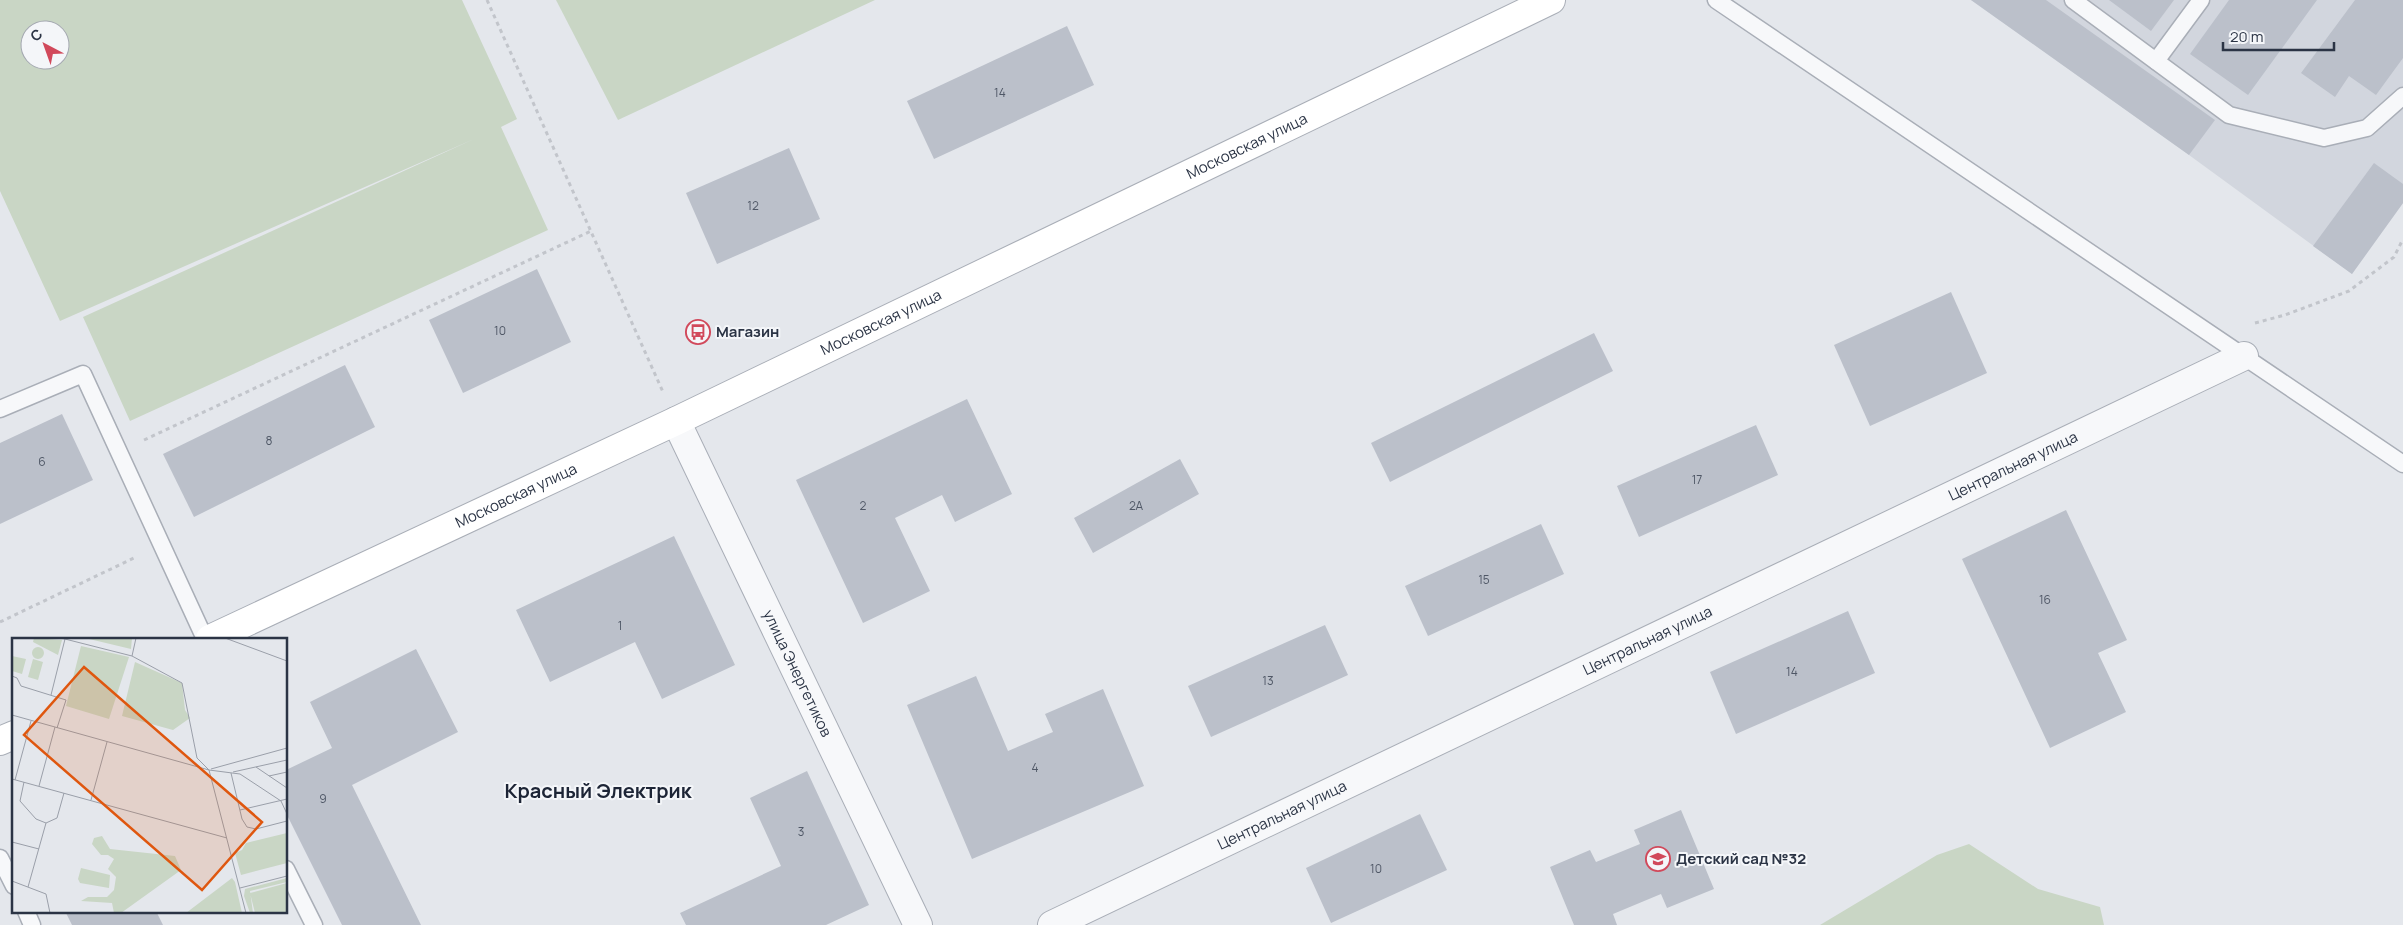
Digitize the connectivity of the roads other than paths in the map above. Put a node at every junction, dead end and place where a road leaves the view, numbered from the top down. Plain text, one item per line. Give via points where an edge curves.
1 (1551, 0) edge
2 (1716, 0) edge
3 (2074, 0) edge
4 (2201, 0) edge
5 (2156, 62) junction
6 (2403, 96) edge
7 (2244, 356) junction
8 (0, 409) edge
9 (676, 421) junction
10 (2403, 464) edge
11 (205, 638) edge
12 (212, 638) edge
13 (12, 735) edge
14 (0, 741) edge
15 (0, 858) edge
16 (288, 873) edge
17 (12, 882) edge
18 (26, 912) edge
19 (32, 925) edge
20 (314, 925) edge
21 (918, 925) edge
22 (1052, 925) edge

1 - 9 street, Московская улица
2 - 7 lane
3 - 5 lane
4 - 5 lane
5 - 6 lane via 2229,115 2324,138 2367,128
7 - 10 lane
7 - 22 street, Центральная улица
8 - 11 lane via 83,374
9 - 12 street, Московская улица
9 - 21 street, улица Энергетиков
13 - 14 street
15 - 17 lane
16 - 20 lane
18 - 19 lane

